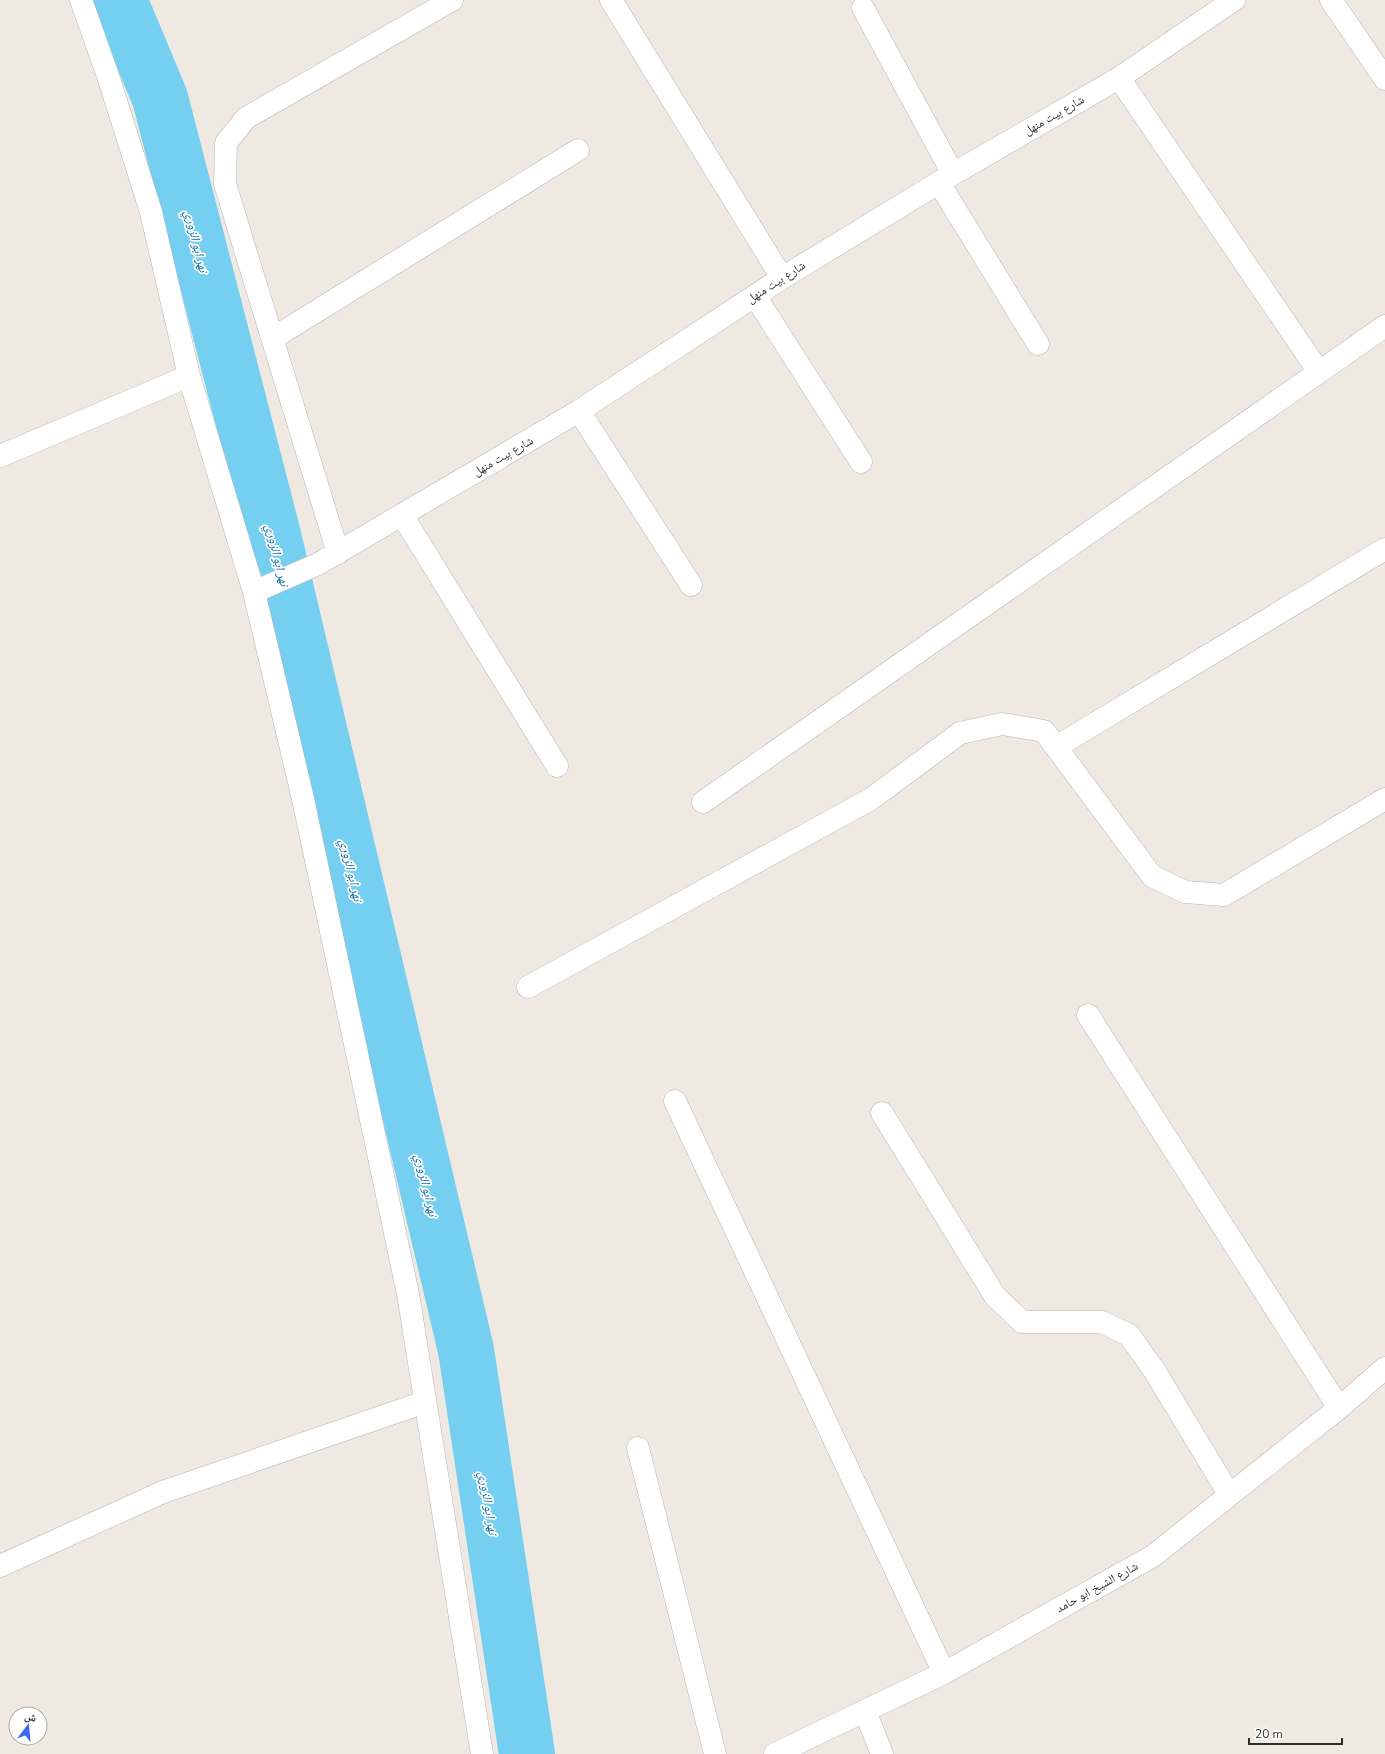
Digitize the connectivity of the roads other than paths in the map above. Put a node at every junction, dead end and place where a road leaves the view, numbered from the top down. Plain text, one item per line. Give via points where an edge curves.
1 (81, 0) edge
2 (452, 0) edge
3 (611, 0) edge
4 (1234, 0) edge
5 (1331, 0) edge
6 (863, 8) dead end
7 (1119, 78) junction
8 (1385, 79) edge
9 (578, 150) dead end
10 (946, 178) junction
11 (782, 278) junction
12 (755, 296) junction
13 (1385, 326) edge
14 (273, 338) junction
15 (1038, 344) dead end
16 (1319, 372) junction
17 (189, 376) junction
18 (579, 411) junction
19 (0, 456) edge
20 (861, 462) dead end
21 (402, 515) junction
22 (1385, 549) edge
23 (338, 553) junction
24 (691, 584) dead end
25 (262, 589) junction
26 (1056, 747) junction
27 (557, 766) dead end
28 (1385, 799) edge
29 (703, 802) dead end
30 (528, 987) dead end
31 (1088, 1015) dead end
32 (675, 1101) dead end
33 (882, 1113) dead end
34 (1385, 1368) edge
35 (425, 1402) junction
36 (1339, 1408) junction
37 (638, 1448) dead end
38 (1229, 1494) junction
39 (0, 1566) edge
40 (944, 1673) junction
41 (865, 1711) junction
42 (482, 1754) edge
43 (715, 1754) edge
44 (775, 1754) edge
45 (882, 1754) edge

1 - 17 street via 108,76 150,212
2 - 14 street via 246,118 226,143 225,184
3 - 11 street
4 - 7 street, شارع بيت منهل
5 - 8 street
6 - 10 street
7 - 10 street, شارع بيت منهل
7 - 16 street
9 - 14 street
10 - 11 street, شارع بيت منهل
10 - 15 street
11 - 12 street, شارع بيت منهل
12 - 18 street, شارع بيت منهل
12 - 20 street
13 - 16 street
14 - 23 street
16 - 29 street
17 - 19 street
17 - 25 street
18 - 21 street, شارع بيت منهل
18 - 24 street
21 - 23 street, شارع بيت منهل
21 - 27 street
22 - 26 street
23 - 25 street, شارع بيت منهل
25 - 35 street via 303,799 408,1294
26 - 28 street via 1152,876 1185,892 1224,895
26 - 30 street via 1044,731 1002,724 960,733 871,799
31 - 36 street
32 - 40 street
33 - 38 street via 995,1296 1022,1322 1102,1322 1130,1335
34 - 36 street, شارع الشيخ ابو حامد
35 - 39 street via 163,1492
35 - 42 street
36 - 38 street, شارع الشيخ ابو حامد
37 - 43 street
38 - 40 street, شارع الشيخ ابو حامد via 1153,1556
40 - 41 street, شارع الشيخ ابو حامد
41 - 44 street, شارع الشيخ ابو حامد
41 - 45 street

